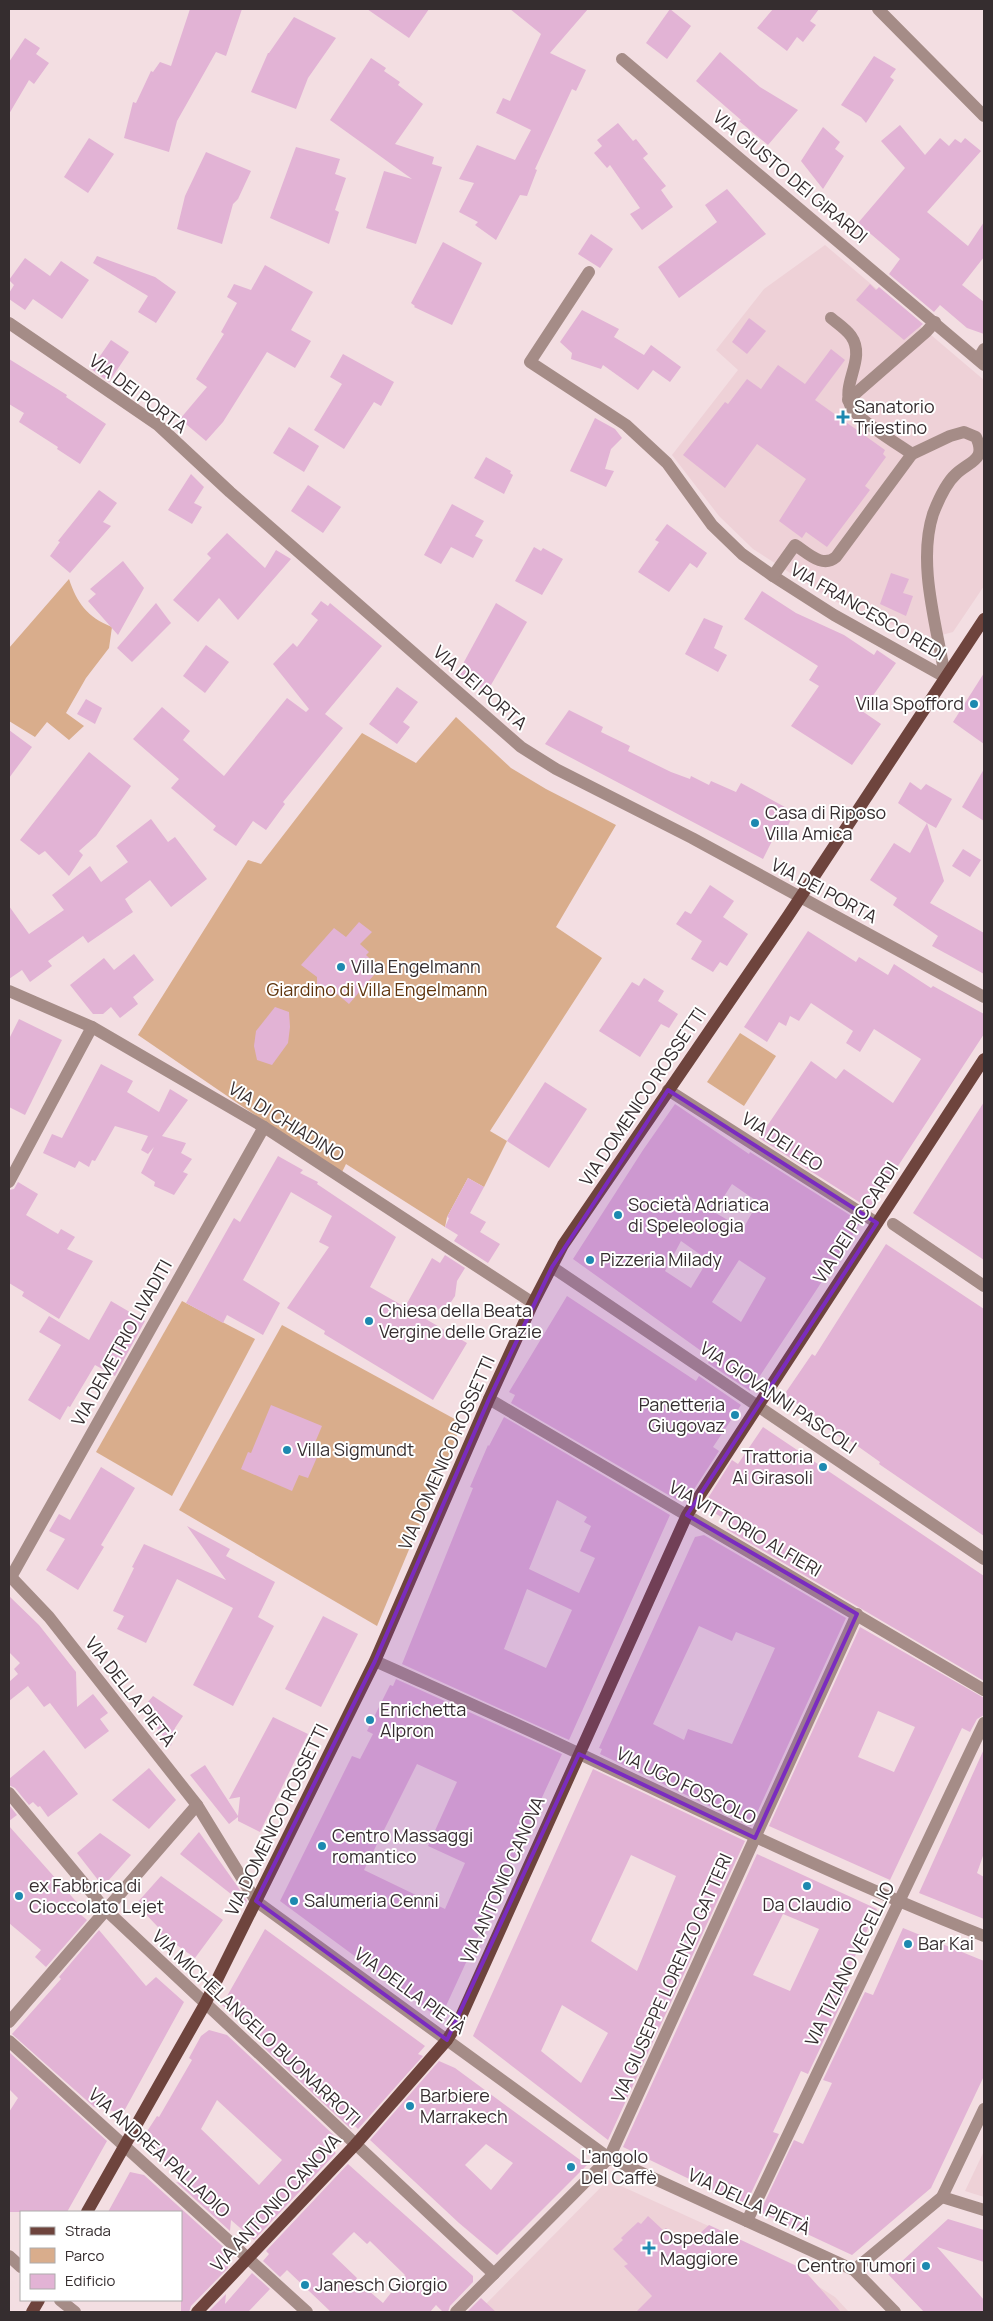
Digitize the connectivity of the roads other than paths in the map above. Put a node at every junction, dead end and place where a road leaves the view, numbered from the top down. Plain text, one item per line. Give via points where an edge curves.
1 (878, 9) edge
2 (622, 59) dead end
3 (984, 116) edge
4 (589, 272) dead end
5 (831, 318) dead end
6 (934, 322) junction
7 (9, 323) edge
8 (982, 358) edge
9 (848, 400) junction
10 (912, 454) junction
11 (774, 576) junction
12 (984, 619) edge
13 (945, 677) junction
14 (800, 898) junction
15 (9, 991) edge
16 (984, 997) edge
17 (92, 1027) junction
18 (984, 1059) edge
19 (668, 1090) junction
20 (264, 1127) junction
21 (9, 1182) edge
22 (877, 1223) junction
23 (893, 1224) dead end
24 (552, 1267) junction
25 (984, 1286) edge
26 (533, 1303) junction
27 (489, 1399) junction
28 (758, 1406) junction
29 (688, 1515) junction
30 (984, 1558) edge
31 (10, 1576) edge
32 (857, 1614) junction
33 (376, 1661) junction
34 (984, 1690) edge
35 (984, 1723) edge
36 (579, 1754) junction
37 (9, 1793) edge
38 (197, 1805) junction
39 (755, 1838) junction
40 (256, 1901) junction
41 (898, 1902) junction
42 (106, 1910) junction
43 (984, 1936) edge
44 (205, 2004) junction
45 (9, 2022) edge
46 (447, 2040) junction
47 (9, 2041) edge
48 (984, 2110) edge
49 (123, 2145) junction
50 (355, 2145) junction
51 (609, 2158) junction
52 (942, 2198) junction
53 (984, 2210) edge
54 (87, 2211) edge
55 (747, 2221) junction
56 (9, 2256) edge
57 (249, 2258) junction
58 (20, 2266) edge
59 (854, 2270) junction
60 (494, 2274) junction
61 (38, 2301) edge
62 (61, 2301) edge
63 (32, 2312) edge
64 (75, 2312) edge
65 (197, 2312) edge
66 (307, 2312) edge
67 (456, 2312) edge
68 (895, 2312) edge

1 - 3 street
2 - 6 street, VIA GIUSTO DEI GIRARDI
4 - 11 street, VIA FRANCESCO REDI via 530,362 626,425 667,463 712,525 742,554
5 - 9 street via 850,334 856,350
6 - 8 street, VIA GIUSTO DEI GIRARDI
6 - 9 street
7 - 14 street, VIA DEI PORTA via 158,425 521,747 556,770 692,838
9 - 10 street via 858,415
10 - 11 street, VIA FRANCESCO REDI via 832,560 820,561 794,545
10 - 13 street via 964,432 976,436 980,446 978,458 955,474 941,495 927,538 932,606
11 - 13 street, VIA FRANCESCO REDI
12 - 13 main road, VIA DOMENICO ROSSETTI
13 - 14 main road, VIA DOMENICO ROSSETTI
14 - 16 street, VIA DEI PORTA
14 - 19 main road, VIA DOMENICO ROSSETTI
15 - 17 street, VIA DI CHIADINO
17 - 20 street, VIA DI CHIADINO
17 - 21 street
18 - 22 main road, VIA DEI PICCARDI
19 - 22 street, VIA DEI LEO
19 - 24 main road, VIA DOMENICO ROSSETTI via 563,1245
20 - 26 street, VIA DI CHIADINO
20 - 31 street, VIA DEMETRIO LIVADITI
22 - 28 main road, VIA DEI PICCARDI
23 - 25 street
24 - 26 main road, VIA DOMENICO ROSSETTI
24 - 28 street, VIA GIOVANNI PASCOLI
26 - 27 main road, VIA DOMENICO ROSSETTI
27 - 29 street, VIA VITTORIO ALFIERI
27 - 33 main road, VIA DOMENICO ROSSETTI
28 - 29 main road, VIA ANTONIO CANOVA
28 - 30 street, VIA GIOVANNI PASCOLI
29 - 32 street, VIA VITTORIO ALFIERI
29 - 36 main road, VIA ANTONIO CANOVA
31 - 38 street, VIA DELLA PIETÀ via 49,1617
32 - 34 street, VIA VITTORIO ALFIERI
32 - 39 street, VIA GIUSEPPE LORENZO GATTERI
33 - 36 street, VIA UGO FOSCOLO
33 - 40 main road, VIA DOMENICO ROSSETTI
35 - 41 street, VIA TIZIANO VECELLIO
36 - 39 street, VIA UGO FOSCOLO
36 - 46 main road, VIA ANTONIO CANOVA
37 - 42 street, VIA MICHELANGELO BUONARROTI
38 - 40 street, VIA DELLA PIETÀ
38 - 42 street
39 - 41 street, VIA UGO FOSCOLO
39 - 51 street, VIA GIUSEPPE LORENZO GATTERI
40 - 44 main road, VIA DOMENICO ROSSETTI
40 - 46 street, VIA DELLA PIETÀ
41 - 43 street, VIA UGO FOSCOLO
41 - 55 street, VIA TIZIANO VECELLIO
42 - 44 street, VIA MICHELANGELO BUONARROTI
42 - 45 street
44 - 49 main road, VIA DOMENICO ROSSETTI
44 - 50 street, VIA MICHELANGELO BUONARROTI
46 - 50 main road, VIA ANTONIO CANOVA
46 - 51 street, VIA DELLA PIETÀ
47 - 49 street, VIA ANDREA PALLADIO
48 - 52 street
49 - 54 main road, VIA DOMENICO ROSSETTI
49 - 57 street, VIA ANDREA PALLADIO
50 - 57 main road, VIA ANTONIO CANOVA
50 - 60 street, VIA MICHELANGELO BUONARROTI
51 - 55 street, VIA DELLA PIETÀ
51 - 60 street, VIA GIUSEPPE LORENZO GATTERI
52 - 53 street
52 - 59 street
55 - 59 street, VIA DELLA PIETÀ
56 - 58 street
57 - 65 main road, VIA ANTONIO CANOVA
57 - 66 street, VIA ANDREA PALLADIO
59 - 68 street, VIA DELLA PIETÀ
60 - 67 street, VIA GIUSEPPE LORENZO GATTERI
61 - 63 main road
62 - 64 street

